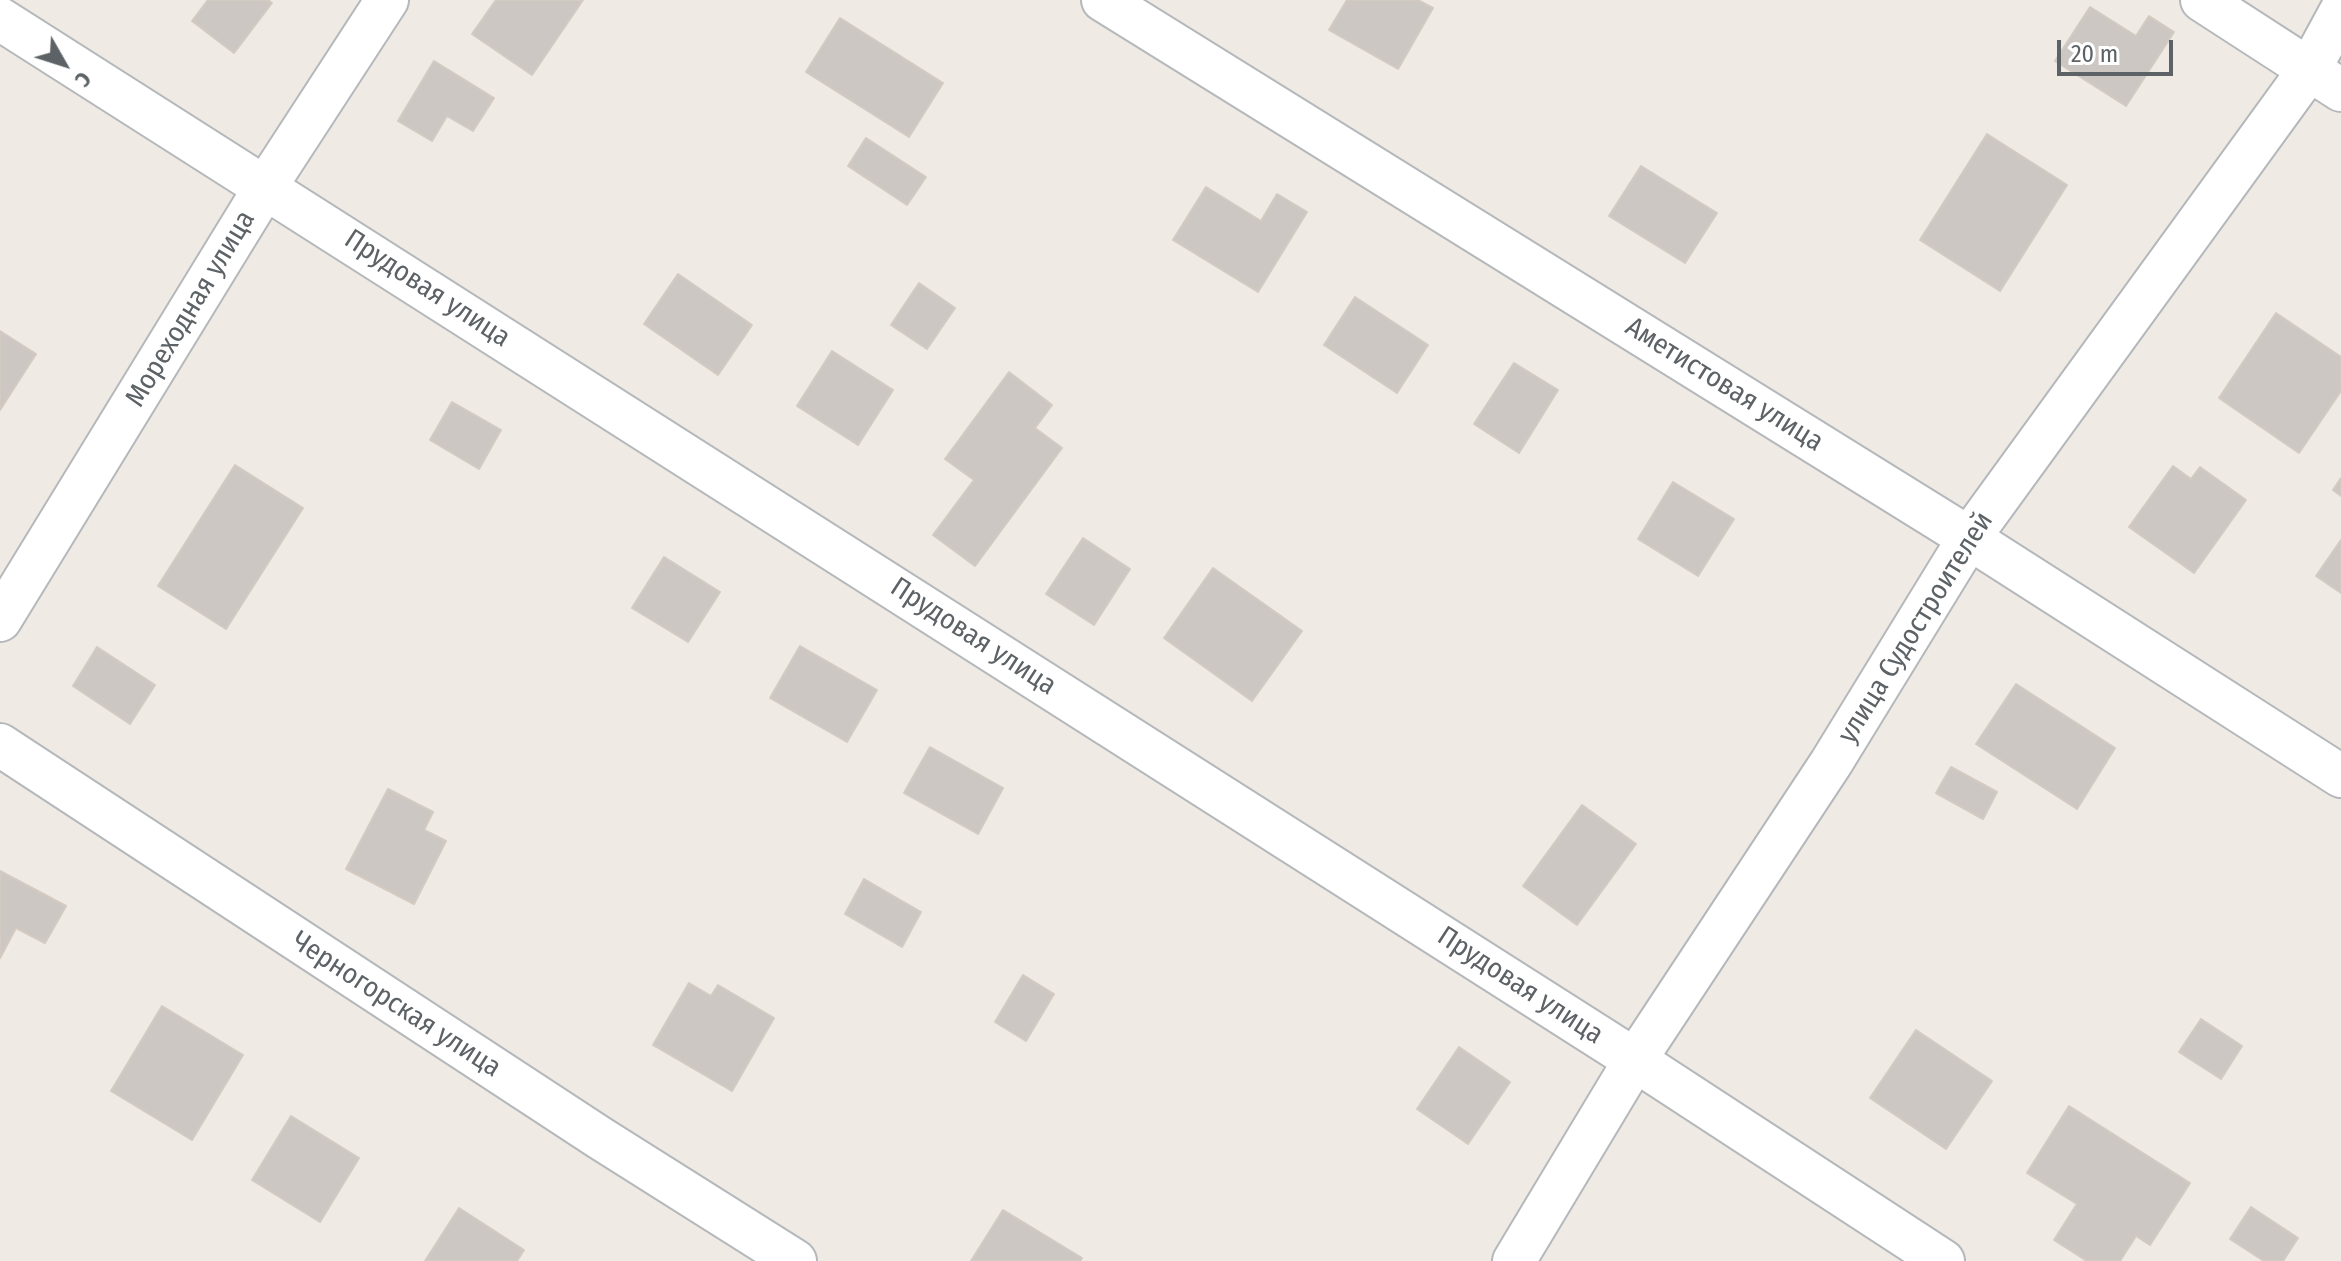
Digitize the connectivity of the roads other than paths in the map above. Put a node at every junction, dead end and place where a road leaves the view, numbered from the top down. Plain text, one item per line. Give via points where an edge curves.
1 (387, 0) edge
2 (1103, 0) edge
3 (2202, 0) edge
4 (2341, 11) edge
5 (0, 19) edge
6 (2325, 80) edge
7 (266, 186) junction
8 (1969, 538) junction
9 (0, 620) edge
10 (0, 745) edge
11 (2341, 776) edge
12 (1635, 1060) junction
13 (795, 1261) edge
14 (1514, 1261) edge
15 (1943, 1261) edge

1 - 7 street, Мореходная улица
2 - 8 street, Аметистовая улица
3 - 6 street
4 - 6 street, улица Судостроителей
5 - 7 street, Прудовая улица
6 - 8 street, улица Судостроителей
7 - 9 street, Мореходная улица
7 - 12 street, Прудовая улица
8 - 11 street, Аметистовая улица
8 - 12 street, улица Судостроителей via 1831,763
10 - 13 street, Черногорская улица
12 - 14 street, улица Судостроителей
12 - 15 street, Прудовая улица

